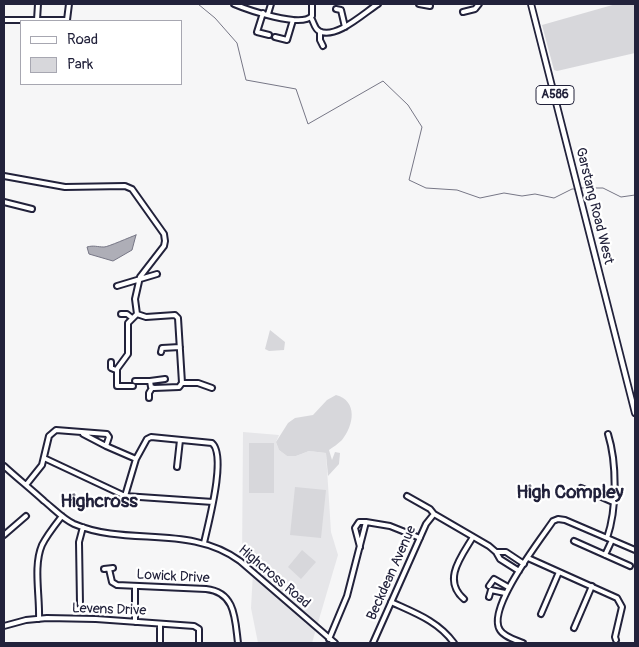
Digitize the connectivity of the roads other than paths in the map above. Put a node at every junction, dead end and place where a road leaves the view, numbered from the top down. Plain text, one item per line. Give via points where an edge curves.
1 (38, 4) edge
2 (69, 4) edge
3 (236, 4) edge
4 (271, 4) edge
5 (378, 4) edge
6 (419, 4) edge
7 (479, 4) edge
8 (531, 4) edge
9 (430, 5) edge
10 (312, 6) edge
11 (371, 6) edge
12 (336, 9) dead end
13 (429, 12) dead end
14 (463, 12) dead end
15 (265, 14) junction
16 (310, 18) junction
17 (4, 20) edge
18 (37, 20) edge
19 (67, 20) edge
20 (293, 20) junction
21 (345, 27) junction
22 (320, 32) junction
23 (269, 35) dead end
24 (275, 37) dead end
25 (323, 46) dead end
26 (4, 176) edge
27 (4, 202) edge
28 (32, 209) dead end
29 (157, 274) dead end
30 (139, 280) junction
31 (117, 286) dead end
32 (121, 314) dead end
33 (137, 314) junction
34 (132, 318) junction
35 (180, 347) junction
36 (161, 348) dead end
37 (111, 362) dead end
38 (116, 370) junction
39 (165, 378) dead end
40 (135, 381) dead end
41 (150, 381) junction
42 (182, 383) junction
43 (133, 386) dead end
44 (210, 386) dead end
45 (152, 388) junction
46 (149, 398) dead end
47 (634, 405) edge
48 (635, 413) edge
49 (81, 433) junction
50 (608, 434) dead end
51 (180, 440) junction
52 (106, 446) junction
53 (44, 458) junction
54 (136, 459) junction
55 (4, 466) edge
56 (177, 467) dead end
57 (26, 485) junction
58 (581, 488) dead end
59 (125, 496) junction
60 (406, 496) dead end
61 (213, 502) junction
62 (613, 502) junction
63 (434, 514) junction
64 (26, 516) dead end
65 (62, 516) junction
66 (366, 522) junction
67 (83, 527) junction
68 (4, 535) edge
69 (473, 537) junction
70 (420, 538) junction
71 (607, 538) junction
72 (612, 540) junction
73 (204, 543) junction
74 (576, 544) dead end
75 (360, 547) junction
76 (635, 550) edge
77 (496, 552) junction
78 (605, 555) junction
79 (528, 558) junction
80 (524, 564) junction
81 (630, 566) dead end
82 (109, 569) dead end
83 (518, 571) junction
84 (559, 572) junction
85 (135, 586) junction
86 (489, 586) dead end
87 (592, 586) junction
88 (508, 587) junction
89 (505, 593) junction
90 (489, 597) dead end
91 (464, 599) dead end
92 (391, 602) junction
93 (80, 604) dead end
94 (541, 614) dead end
95 (39, 619) junction
96 (135, 622) junction
97 (160, 624) junction
98 (4, 626) edge
99 (574, 628) dead end
100 (329, 639) junction
101 (614, 642) edge
102 (160, 643) edge
103 (200, 643) edge
104 (238, 643) edge
105 (335, 643) edge
106 (373, 643) edge
107 (454, 643) edge
108 (524, 643) edge
109 (621, 643) edge

1 - 18 street
2 - 19 street
3 - 15 street
4 - 15 street
5 - 11 street
6 - 9 street
7 - 14 street via 475,9
8 - 47 main road, Garstang Road West / A586
9 - 13 street
10 - 16 street
11 - 21 street via 359,19
12 - 21 street via 342,9
15 - 20 street
15 - 23 street via 257,32
16 - 20 street
16 - 22 street
17 - 18 street
18 - 19 street
20 - 24 street via 287,40
21 - 22 street
22 - 25 street
26 - 30 street via 65,187 125,186 132,189 165,237 164,246
27 - 28 street
29 - 30 street
30 - 31 street
30 - 33 street via 135,298
32 - 34 street
33 - 34 street
33 - 35 street via 146,317 177,316
34 - 38 street via 128,325 128,354
35 - 36 street
35 - 42 street
37 - 38 street via 111,368
38 - 43 street via 114,386
39 - 41 street
40 - 41 street
41 - 45 street
42 - 44 street
42 - 45 street via 179,387
45 - 46 street
47 - 48 main road, Garstang Road West / A586
49 - 52 street
49 - 52 street via 107,434
49 - 53 street via 52,432
50 - 62 street via 614,458
51 - 54 street via 149,438
51 - 56 street
51 - 61 street via 212,443 216,447 217,482
52 - 54 street
53 - 57 street
53 - 59 street
54 - 59 street
55 - 57 street, Highcross Road
57 - 65 street, Highcross Road
58 - 62 street
59 - 61 street
60 - 63 street
61 - 73 street
62 - 71 street
63 - 69 street
63 - 70 street, Beckdean Avenue
64 - 68 street
65 - 67 street, Highcross Road
65 - 95 street via 41,548 37,580
66 - 70 street via 390,526
66 - 75 street
66 - 75 street via 359,522 354,528
67 - 73 street, Highcross Road via 121,535
67 - 93 street via 79,542
69 - 77 street
69 - 91 street via 453,579 455,589
70 - 92 street, Beckdean Avenue
71 - 72 street
71 - 79 street via 558,518
72 - 76 street
72 - 78 street
73 - 100 street, Highcross Road via 221,548 239,560
74 - 78 street
75 - 100 street via 345,603
77 - 80 street via 506,552
77 - 83 street via 500,559
78 - 81 street
79 - 80 street
79 - 84 street
80 - 83 street
82 - 85 street, Lowick Drive via 114,584
83 - 88 street
84 - 87 street
84 - 94 street
85 - 96 street
85 - 104 street, Lowick Drive via 217,591 232,606
86 - 88 street via 494,579
87 - 99 street
87 - 101 street via 621,603
88 - 89 street
89 - 90 street via 491,590
89 - 108 street via 498,626 504,634
92 - 106 street, Beckdean Avenue
92 - 107 street via 433,622
95 - 96 street, Levens Drive
95 - 98 street, Levens Drive
96 - 97 street, Levens Drive
97 - 102 street
97 - 103 street, Levens Drive via 196,626
100 - 105 street, Highcross Road
101 - 109 street

